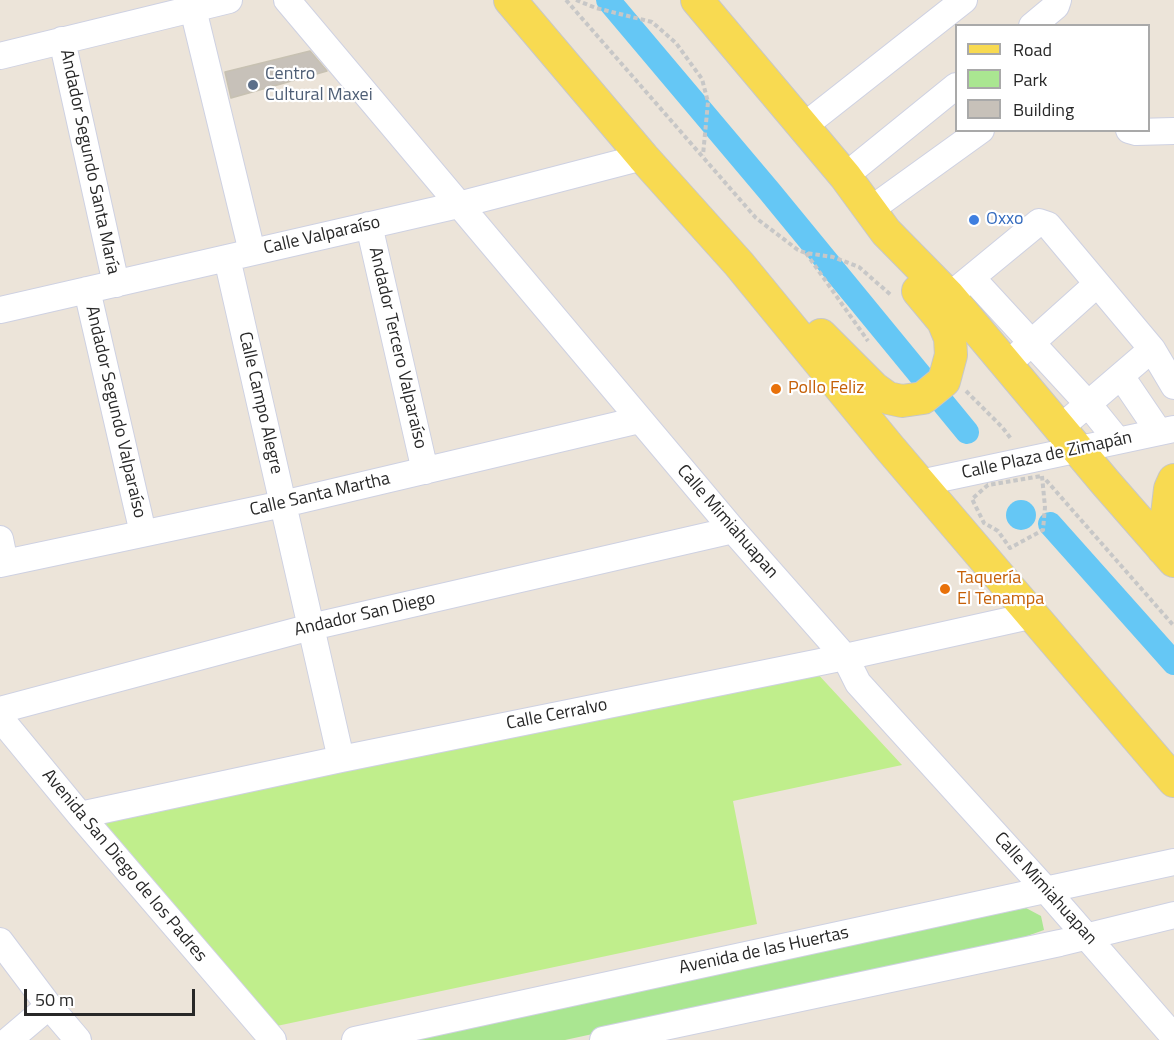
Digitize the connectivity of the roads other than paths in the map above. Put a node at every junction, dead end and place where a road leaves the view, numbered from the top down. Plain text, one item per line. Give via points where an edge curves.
1 (230, 0) edge
2 (287, 0) edge
3 (510, 0) edge
4 (697, 0) edge
5 (964, 0) edge
6 (1058, 0) edge
7 (193, 9) junction
8 (1034, 24) edge
9 (62, 40) junction
10 (0, 56) edge
11 (955, 89) edge
12 (804, 126) junction
13 (1174, 130) edge
14 (1150, 131) edge
15 (979, 132) edge
16 (643, 157) junction
17 (845, 176) junction
18 (458, 205) junction
19 (878, 221) junction
20 (369, 225) junction
21 (252, 252) junction
22 (227, 258) junction
23 (739, 264) junction
24 (116, 284) junction
25 (1097, 284) junction
26 (960, 287) junction
27 (87, 290) junction
28 (0, 310) edge
29 (1031, 342) junction
30 (1152, 349) junction
31 (1007, 364) junction
32 (1121, 376) junction
33 (1174, 386) edge
34 (1088, 404) junction
35 (639, 420) junction
36 (1166, 431) edge
37 (1069, 438) junction
38 (1118, 441) junction
39 (425, 471) junction
40 (1174, 480) edge
41 (920, 483) junction
42 (283, 504) junction
43 (733, 530) junction
44 (143, 533) junction
45 (1169, 555) edge
46 (2, 556) edge
47 (1034, 615) junction
48 (311, 627) junction
49 (845, 657) junction
50 (0, 710) edge
51 (0, 718) edge
52 (340, 759) junction
53 (1174, 781) edge
54 (80, 815) junction
55 (1174, 862) edge
56 (1046, 890) junction
57 (1174, 915) edge
58 (1088, 936) junction
59 (0, 941) edge
60 (50, 1006) junction
61 (651, 1035) edge
62 (1174, 1037) edge
63 (9, 1040) edge
64 (78, 1040) edge
65 (273, 1040) edge
66 (355, 1040) edge
67 (603, 1040) edge

1 - 7 street
2 - 18 street, Calle Mimiahuapan
3 - 16 main road
4 - 12 main road
5 - 12 street
6 - 8 street
7 - 9 street
7 - 21 street
9 - 10 street
9 - 24 street, Andador Segundo Santa María
11 - 17 street
12 - 17 main road
13 - 14 street
15 - 19 street
16 - 18 street, Calle Valparaíso
16 - 23 main road
17 - 19 main road
18 - 20 street, Calle Valparaíso
18 - 35 street, Calle Mimiahuapan
19 - 23 main road via 909,280 943,321 950,338 951,355 938,384 902,401 888,398 874,388 769,284
19 - 26 main road
20 - 21 street, Calle Valparaíso
20 - 39 street, Andador Tercero Valparaíso
21 - 22 street, Calle Valparaíso
22 - 24 street, Calle Valparaíso
22 - 42 street, Calle Campo Alegre
23 - 41 main road
24 - 27 street, Calle Valparaíso
25 - 26 street via 1048,225 1039,222
25 - 29 street
25 - 30 street
26 - 29 street
26 - 31 main road
27 - 28 street, Calle Valparaíso
27 - 44 street, Andador Segundo Valparaíso
29 - 31 street
29 - 34 street
30 - 32 street
30 - 33 street
31 - 37 main road
32 - 34 street
32 - 36 street
34 - 37 street
34 - 38 street
35 - 39 street, Calle Santa Martha
35 - 43 street, Calle Mimiahuapan
36 - 38 street, Calle Plaza de Zimapán
37 - 38 street, Calle Plaza de Zimapán
37 - 41 street, Calle Plaza de Zimapán via 1028,459
37 - 45 main road
39 - 42 street, Calle Santa Martha
40 - 45 main road via 1170,489
41 - 47 main road
42 - 44 street, Calle Santa Martha
42 - 48 street, Calle Campo Alegre
43 - 48 street, Andador San Diego
43 - 49 street, Calle Mimiahuapan
44 - 46 street, Calle Santa Martha
47 - 49 street, Calle Cerralvo
47 - 53 main road
48 - 50 street, Andador San Diego
48 - 52 street, Calle Campo Alegre
49 - 52 street, Calle Cerralvo
49 - 56 street, Calle Mimiahuapan via 858,683
51 - 54 street, Avenida San Diego de los Padres
52 - 54 street, Calle Cerralvo
54 - 65 street, Avenida San Diego de los Padres
55 - 56 street, Avenida de las Huertas
56 - 58 street, Calle Mimiahuapan
56 - 66 street, Avenida de las Huertas
57 - 58 street
58 - 61 street
58 - 62 street, Calle Mimiahuapan
59 - 60 street
60 - 63 street
60 - 64 street
61 - 67 street

